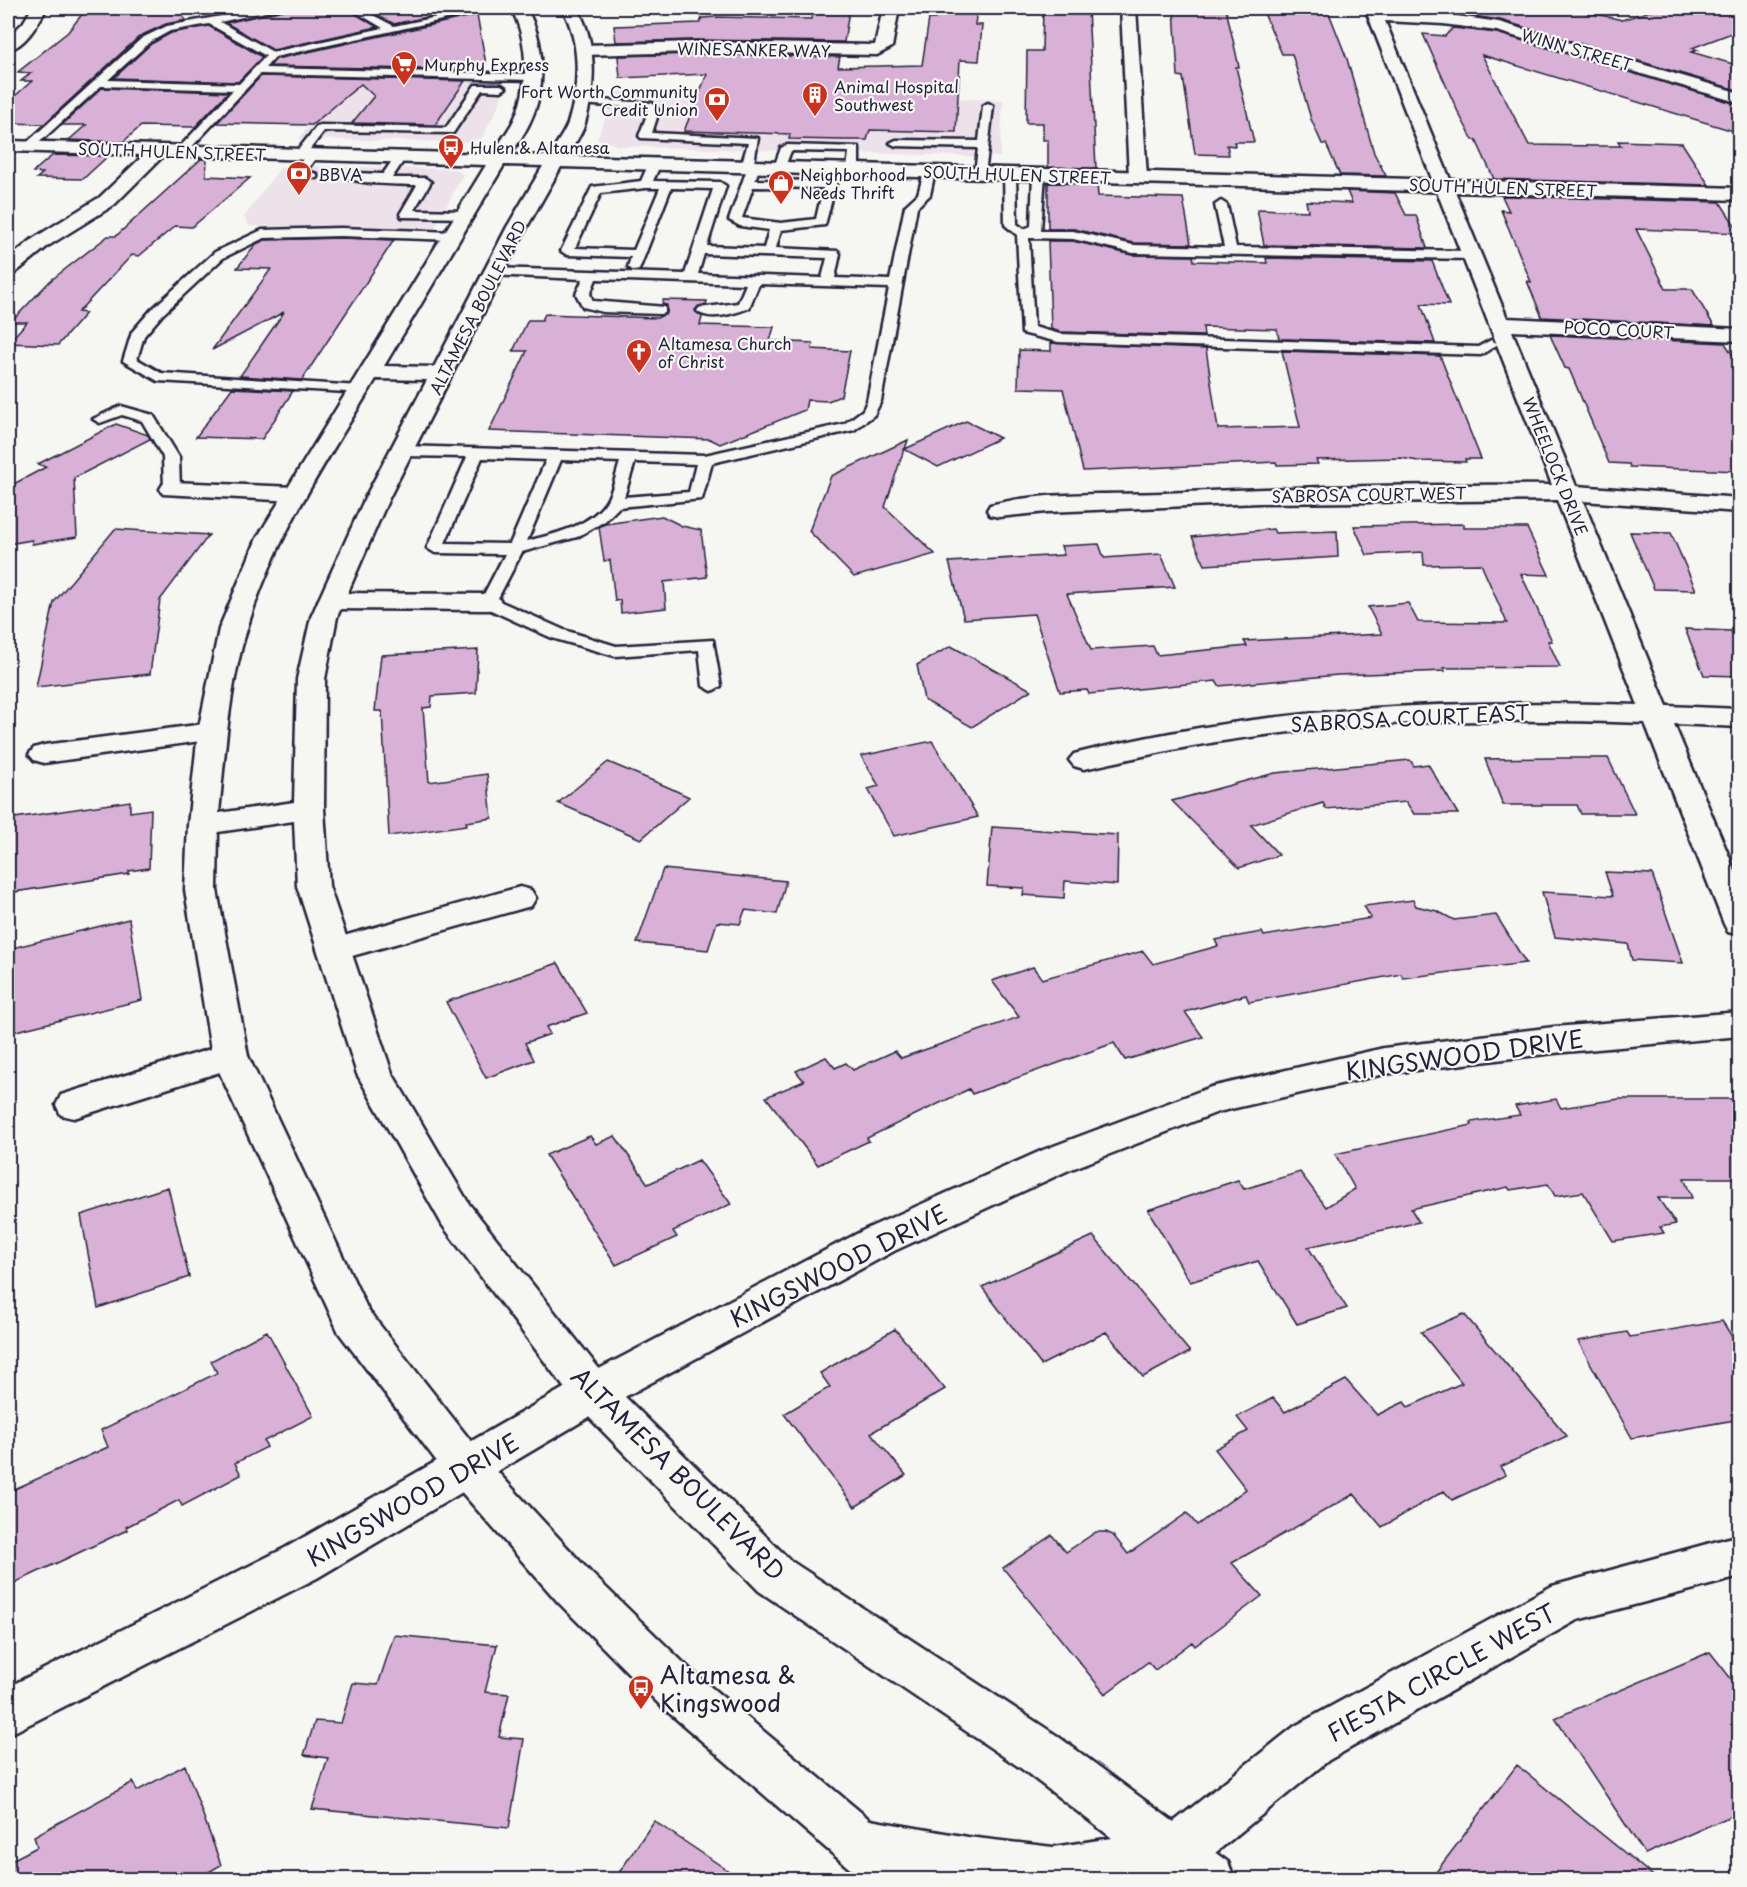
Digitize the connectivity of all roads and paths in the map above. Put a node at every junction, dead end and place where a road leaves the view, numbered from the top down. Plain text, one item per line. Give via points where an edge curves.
1 (39, 8) edge
2 (278, 8) edge
3 (353, 8) edge
4 (491, 8) edge
5 (519, 8) edge
6 (570, 8) edge
7 (891, 8) edge
8 (1128, 8) edge
9 (1374, 12) edge
10 (211, 21) junction
11 (392, 29) junction
12 (8, 45) edge
13 (584, 50) junction
14 (272, 55) junction
15 (256, 71) junction
16 (98, 83) junction
17 (530, 83) junction
18 (242, 87) junction
19 (1740, 98) edge
20 (581, 102) junction
21 (988, 106) dead end
22 (896, 143) dead end
23 (984, 145) junction
24 (8, 146) edge
25 (28, 147) junction
26 (158, 151) junction
27 (181, 152) junction
28 (306, 155) junction
29 (400, 157) junction
30 (497, 160) junction
31 (555, 161) junction
32 (655, 164) junction
33 (727, 166) junction
34 (780, 167) junction
35 (853, 169) junction
36 (929, 171) junction
37 (750, 172) junction
38 (981, 173) junction
39 (1010, 174) junction
40 (1039, 174) junction
41 (313, 176) dead end
42 (353, 177) dead end
43 (832, 177) junction
44 (1138, 177) junction
45 (386, 178) junction
46 (646, 184) junction
47 (668, 184) junction
48 (1441, 185) junction
49 (720, 186) junction
50 (1740, 194) edge
51 (1221, 205) dead end
52 (460, 225) junction
53 (776, 225) junction
54 (1023, 234) junction
55 (700, 250) junction
56 (1231, 251) junction
57 (769, 252) junction
58 (640, 254) junction
59 (1470, 255) junction
60 (8, 269) edge
61 (495, 272) junction
62 (591, 275) junction
63 (630, 276) junction
64 (690, 278) junction
65 (754, 280) junction
66 (828, 282) junction
67 (896, 284) junction
68 (660, 310) dead end
69 (704, 311) dead end
70 (1740, 335) edge
71 (1499, 337) junction
72 (443, 374) junction
73 (365, 381) junction
74 (100, 418) dead end
75 (402, 450) junction
76 (477, 453) junction
77 (555, 456) junction
78 (629, 458) junction
79 (705, 460) junction
80 (172, 489) joint
81 (1566, 493) junction
82 (295, 494) junction
83 (614, 503) junction
84 (1740, 505) edge
85 (999, 510) dead end
86 (516, 549) junction
87 (331, 601) junction
88 (488, 602) junction
89 (712, 686) dead end
90 (1657, 714) junction
91 (1740, 718) edge
92 (212, 732) junction
93 (44, 754) dead end
94 (1084, 760) dead end
95 (309, 809) junction
96 (203, 825) junction
97 (520, 898) dead end
98 (1740, 924) edge
99 (334, 950) junction
100 (1740, 1024) edge
101 (230, 1056) junction
102 (74, 1105) dead end
103 (593, 1393) junction
104 (466, 1467) junction
105 (1740, 1556) edge
106 (8, 1712) edge
107 (858, 1843) junction
108 (1186, 1871) edge
109 (903, 1880) edge

1 - 12 main road via 29,26
2 - 10 lane
3 - 11 lane
4 - 11 lane
5 - 17 main road via 525,16 532,52
6 - 13 main road, ALTAMESA BOULEVARD via 578,22
7 - 13 main road, WINESANKER WAY via 884,47 877,50
8 - 44 main road
9 - 19 main road, WINN STREET via 1499,27
9 - 48 main road, WHEELOCK DRIVE
10 - 14 lane
10 - 16 lane via 167,29 141,44
11 - 14 lane
13 - 20 main road, ALTAMESA BOULEVARD
14 - 15 lane
15 - 17 lane
15 - 18 lane
16 - 18 lane
16 - 25 lane
17 - 28 lane via 479,87 448,131 321,128
17 - 30 main road via 522,121
18 - 27 lane
20 - 31 main road, ALTAMESA BOULEVARD via 576,125
20 - 37 lane via 648,105 654,111 645,136 754,140
21 - 23 lane
22 - 23 lane
23 - 38 lane
24 - 25 main road, SOUTH HULEN STREET
25 - 26 main road, SOUTH HULEN STREET
26 - 27 main road, SOUTH HULEN STREET
26 - 60 main road via 107,201 41,242
27 - 28 main road, SOUTH HULEN STREET
28 - 29 main road, SOUTH HULEN STREET
28 - 41 lane via 298,174
29 - 30 main road, SOUTH HULEN STREET
29 - 45 lane
30 - 31 main road, SOUTH HULEN STREET
30 - 52 main road
31 - 32 main road, SOUTH HULEN STREET
31 - 61 main road, ALTAMESA BOULEVARD
32 - 33 main road, SOUTH HULEN STREET
32 - 46 lane
33 - 37 main road, SOUTH HULEN STREET
33 - 49 lane
34 - 35 lane via 788,148 855,149
34 - 37 main road, SOUTH HULEN STREET
34 - 43 main road, SOUTH HULEN STREET
35 - 36 main road, SOUTH HULEN STREET
35 - 43 main road, SOUTH HULEN STREET
36 - 38 main road, SOUTH HULEN STREET
36 - 67 lane via 924,195 911,207
37 - 43 lane
37 - 53 lane via 735,220
38 - 39 main road, SOUTH HULEN STREET
39 - 40 main road, SOUTH HULEN STREET
39 - 54 lane via 1011,225
40 - 44 main road, SOUTH HULEN STREET
40 - 54 lane via 1037,228
42 - 45 lane
43 - 53 lane via 821,222
44 - 48 main road, SOUTH HULEN STREET
45 - 52 lane via 384,181 425,182 406,214
46 - 47 lane
46 - 58 lane via 596,190 567,251
47 - 49 lane
47 - 58 lane
48 - 50 main road, SOUTH HULEN STREET
48 - 59 main road, WHEELOCK DRIVE
49 - 55 lane
51 - 56 lane
52 - 73 main road
52 - 73 lane via 262,234 219,255 157,312 137,335 130,361 158,377 290,386
53 - 57 lane
54 - 56 lane via 1073,235 1132,249
54 - 71 lane via 1027,330 1058,338 1481,351
55 - 57 lane
55 - 64 lane
56 - 59 lane
57 - 66 lane via 834,254
58 - 63 lane
59 - 71 main road, WHEELOCK DRIVE
61 - 62 lane
61 - 72 main road, ALTAMESA BOULEVARD
62 - 63 lane
62 - 68 lane via 583,294 588,304
63 - 64 lane
64 - 65 lane
65 - 66 lane
65 - 69 lane via 744,305
66 - 67 lane
67 - 79 lane via 869,412 849,427
70 - 71 main road, POCO COURT
71 - 81 main road, WHEELOCK DRIVE
72 - 73 main road
72 - 75 main road, ALTAMESA BOULEVARD
73 - 82 main road
74 - 80 lane via 121,410 148,418 171,457
75 - 76 lane
75 - 87 main road, ALTAMESA BOULEVARD
76 - 77 lane
76 - 86 lane via 435,548
77 - 78 lane
77 - 86 lane
78 - 79 lane
78 - 83 lane
79 - 83 lane via 696,496
80 - 82 main road
81 - 84 main road, SABROSA COURT WEST
81 - 85 main road, SABROSA COURT WEST via 1259,496
81 - 90 main road, WHEELOCK DRIVE
82 - 92 main road via 270,538 233,628
83 - 86 lane via 599,518 571,534
86 - 88 lane
87 - 88 main road
87 - 95 main road, ALTAMESA BOULEVARD via 311,679
88 - 89 lane via 558,634 615,651 707,644
90 - 91 main road, SABROSA COURT EAST
90 - 94 main road, SABROSA COURT EAST via 1477,713 1284,724
90 - 98 main road, WHEELOCK DRIVE
92 - 93 main road
92 - 96 main road
95 - 96 main road
95 - 99 main road, ALTAMESA BOULEVARD via 313,886
96 - 101 main road via 201,890
97 - 99 main road
99 - 103 main road, ALTAMESA BOULEVARD via 375,1074 456,1215
100 - 103 main road, KINGSWOOD DRIVE via 1554,1040 1384,1061 1211,1100 1056,1160 880,1240
101 - 102 main road
101 - 104 main road via 352,1321
103 - 104 main road, KINGSWOOD DRIVE
103 - 108 main road, ALTAMESA BOULEVARD via 775,1576 1038,1752
104 - 106 main road, KINGSWOOD DRIVE via 301,1563
104 - 107 main road via 574,1587 677,1689
105 - 108 main road, FIESTA CIRCLE WEST via 1568,1601 1312,1743
107 - 108 main road via 1053,1872
107 - 109 main road

